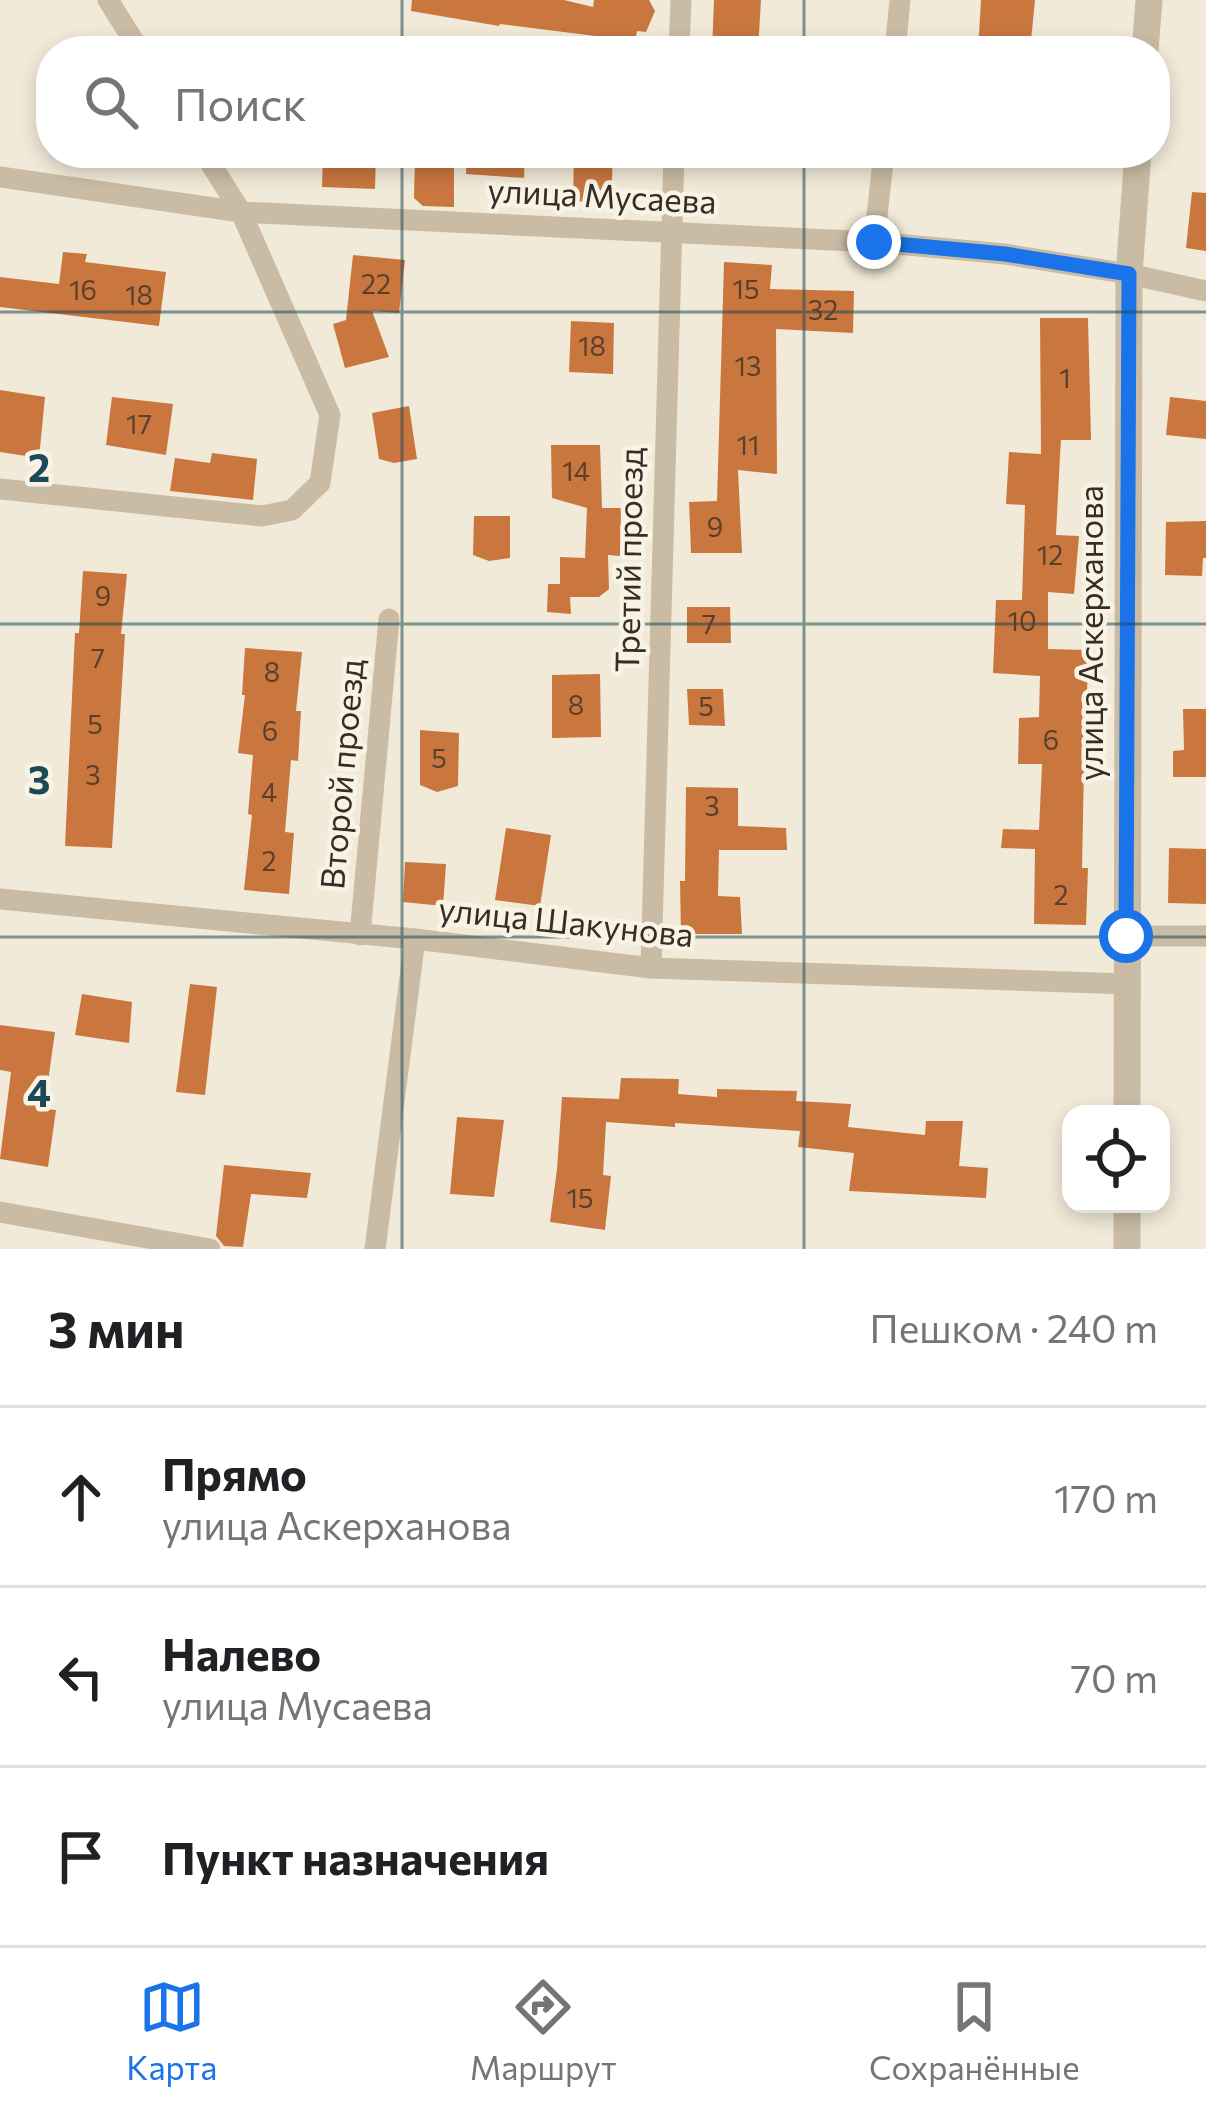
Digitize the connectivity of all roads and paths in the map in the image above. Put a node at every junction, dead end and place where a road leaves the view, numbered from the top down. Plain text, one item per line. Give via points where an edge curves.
1 (108, 0) edge
2 (681, 0) edge
3 (901, 0) edge
4 (1149, 0) edge
5 (131, 36) edge
6 (680, 36) edge
7 (897, 36) edge
8 (1146, 36) edge
9 (213, 168) edge
10 (673, 168) edge
11 (882, 168) edge
12 (1137, 168) edge
13 (0, 177) edge
14 (241, 212) junction
15 (670, 232) junction
16 (874, 242) junction
17 (1129, 274) junction
18 (1206, 292) edge
19 (0, 489) edge
20 (389, 619) dead end
21 (0, 899) edge
22 (360, 934) junction
23 (1126, 936) junction
24 (1206, 936) edge
25 (415, 939) junction
26 (651, 968) junction
27 (1126, 984) junction
28 (1127, 1105) edge
29 (0, 1212) edge
30 (1127, 1213) edge
31 (210, 1249) edge
32 (375, 1249) edge
33 (1127, 1249) edge

1 - 5 street
2 - 6 street
3 - 7 street
4 - 8 street
9 - 14 street
10 - 15 street, Третий проезд
11 - 16 street
12 - 17 street, улица Аскерханова
13 - 14 street, улица Мусаева
14 - 15 street, улица Мусаева
14 - 19 street via 330,415 320,483 292,511 262,515
15 - 16 street, улица Мусаева
15 - 26 street, Третий проезд
16 - 17 street, улица Мусаева
17 - 18 street, улица Мусаева
17 - 23 street, улица Аскерханова
20 - 22 street, Второй проезд
21 - 22 street, улица Шакунова
22 - 25 street, улица Шакунова
23 - 24 street
23 - 27 street, улица Аскерханова
25 - 26 street, улица Шакунова
25 - 32 street
26 - 27 street, улица Шакунова
27 - 28 street, улица Аскерханова
29 - 31 street
30 - 33 street

